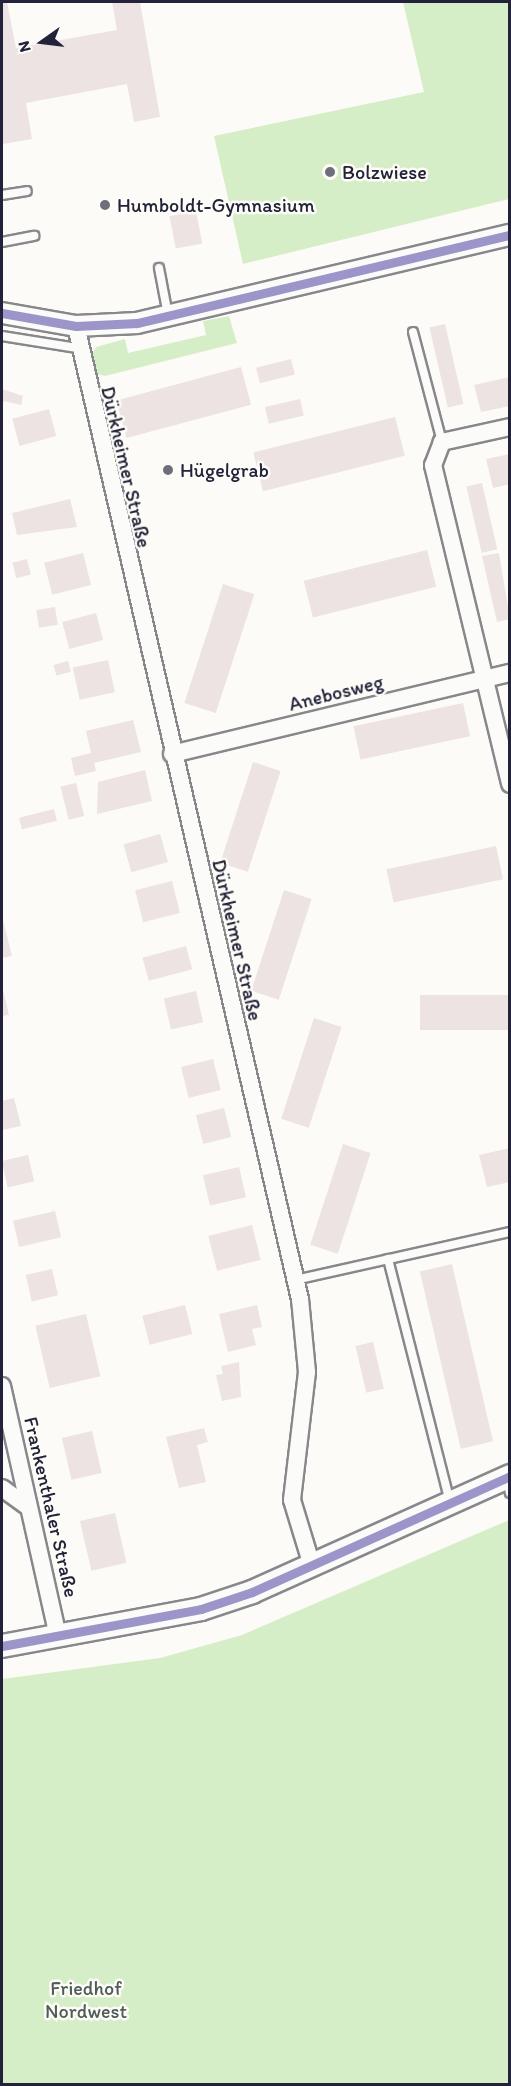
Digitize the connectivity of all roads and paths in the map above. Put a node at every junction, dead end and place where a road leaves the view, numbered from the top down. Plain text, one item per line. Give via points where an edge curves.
1 (27, 191) dead end
2 (2, 195) edge
3 (510, 235) edge
4 (34, 236) dead end
5 (2, 242) edge
6 (159, 268) dead end
7 (2, 313) edge
8 (169, 317) junction
9 (76, 326) junction
10 (413, 332) dead end
11 (2, 336) edge
12 (77, 348) junction
13 (510, 427) edge
14 (442, 442) junction
15 (510, 673) edge
16 (484, 679) junction
17 (172, 754) junction
18 (510, 784) edge
19 (510, 1232) edge
20 (388, 1259) junction
21 (296, 1280) junction
22 (2, 1386) edge
23 (6, 1426) edge
24 (509, 1482) edge
25 (2, 1488) edge
26 (450, 1502) junction
27 (28, 1507) junction
28 (312, 1566) junction
29 (58, 1637) junction
30 (2, 1646) edge

1 - 2 lane
3 - 8 street
4 - 5 lane
6 - 8 lane
7 - 9 street
8 - 9 street
9 - 12 street, Dürkheimer Straße
10 - 14 lane
11 - 12 lane
12 - 17 street, Dürkheimer Straße
13 - 14 street
14 - 16 street via 434,465
15 - 16 street, Anebosweg
16 - 17 street, Anebosweg
16 - 18 street
17 - 21 street, Dürkheimer Straße
19 - 20 lane
20 - 21 lane
20 - 26 lane
21 - 28 street, Dürkheimer Straße via 307,1372 292,1500
22 - 23 street, Frankenthaler Straße
23 - 27 street, Frankenthaler Straße
24 - 26 main road
25 - 27 street
26 - 28 main road
27 - 29 street, Frankenthaler Straße
28 - 29 main road via 201,1610
29 - 30 main road

